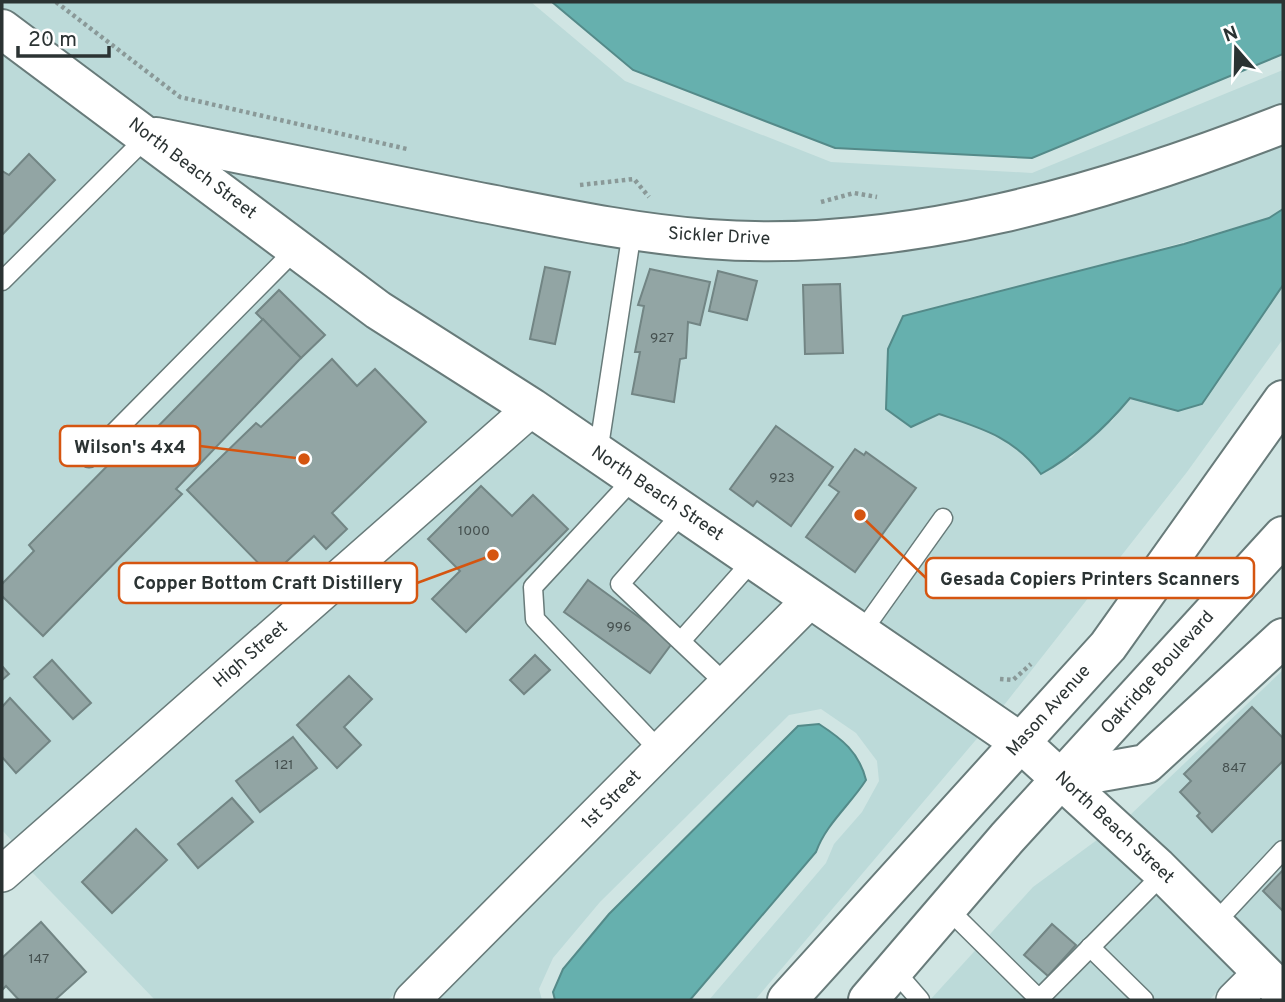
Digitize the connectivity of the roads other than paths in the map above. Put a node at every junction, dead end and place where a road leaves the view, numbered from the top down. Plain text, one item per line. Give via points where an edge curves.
1 (2, 29) edge
2 (1283, 124) edge
3 (148, 136) junction
4 (641, 215) junction
5 (297, 248) junction
6 (2, 281) edge
7 (1283, 400) edge
8 (532, 408) junction
9 (598, 453) junction
10 (89, 458) dead end
11 (634, 478) junction
12 (684, 512) junction
13 (943, 518) dead end
14 (1283, 536) edge
15 (754, 559) junction
16 (811, 599) junction
17 (861, 633) junction
18 (1283, 638) edge
19 (681, 641) junction
20 (727, 685) junction
21 (1020, 742) junction
22 (660, 751) junction
23 (1062, 779) junction
24 (1283, 850) edge
25 (5, 863) edge
26 (1164, 873) junction
27 (947, 908) junction
28 (1214, 924) junction
29 (1090, 947) junction
30 (894, 970) junction
31 (1273, 983) edge
32 (412, 1000) edge
33 (787, 1000) edge
34 (869, 1000) edge
35 (920, 1000) edge
36 (1144, 1000) edge
37 (1234, 1000) edge

1 - 3 street, North Beach Street
2 - 4 street, Sickler Drive via 1084,191 936,227 829,240 711,239
3 - 4 street, Sickler Drive
3 - 5 street, North Beach Street
3 - 6 lane
4 - 9 lane
5 - 8 street, North Beach Street via 378,310
5 - 10 lane
7 - 21 street, Mason Avenue via 1108,646
8 - 9 street, North Beach Street
8 - 25 street, High Street
9 - 11 street, North Beach Street
11 - 12 street, North Beach Street
11 - 22 lane via 533,587 535,619
12 - 15 street, North Beach Street
12 - 19 lane via 621,584
13 - 17 lane
14 - 23 street, Oakridge Boulevard
15 - 16 street, North Beach Street
15 - 19 lane
16 - 17 street, North Beach Street
16 - 20 street, 1st Street
17 - 21 street, North Beach Street
18 - 23 street via 1146,764
19 - 20 lane
20 - 22 street, 1st Street
21 - 23 street, North Beach Street
21 - 33 street, Mason Avenue
22 - 32 street, 1st Street
23 - 26 street, North Beach Street
23 - 27 street
24 - 28 lane
26 - 28 street, North Beach Street
26 - 29 lane
27 - 29 lane via 1039,999
27 - 30 street
28 - 31 street, North Beach Street
29 - 36 lane
30 - 34 street
30 - 35 lane
31 - 37 street

